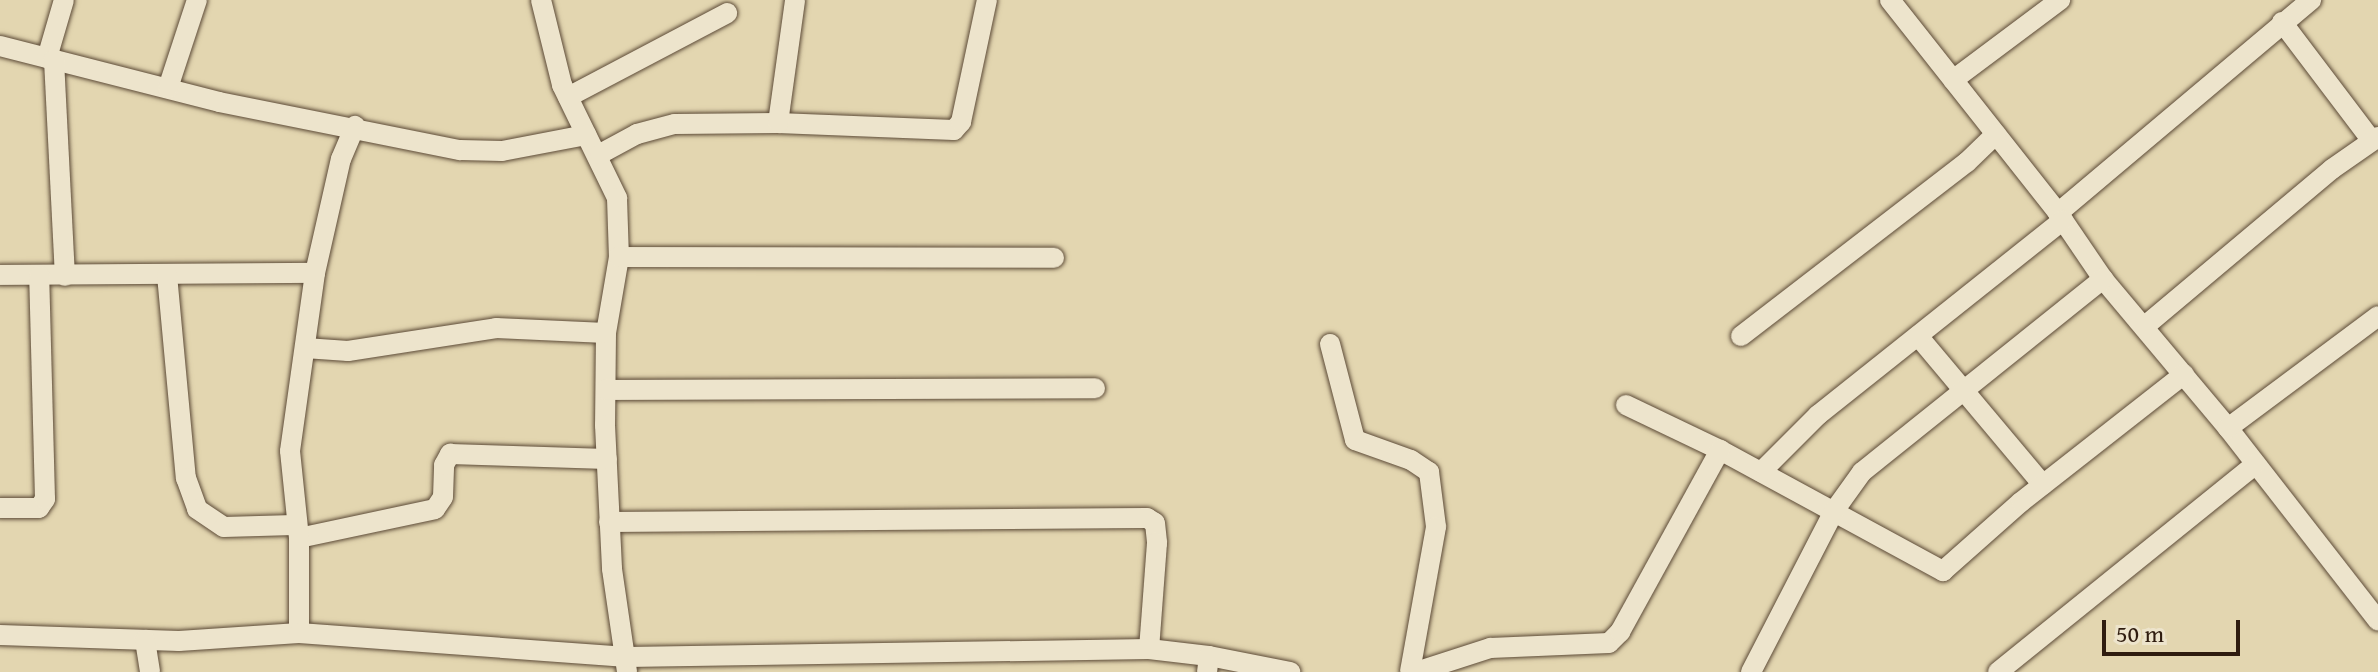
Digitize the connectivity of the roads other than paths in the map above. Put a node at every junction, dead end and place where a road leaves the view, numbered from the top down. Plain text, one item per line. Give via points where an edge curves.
1 (64, 0) edge
2 (197, 0) edge
3 (541, 0) edge
4 (795, 0) edge
5 (987, 0) edge
6 (1890, 0) edge
7 (2060, 0) edge
8 (2311, 0) edge
9 (727, 13) dead end
10 (2282, 22) junction
11 (0, 46) edge
12 (50, 59) junction
13 (1953, 80) junction
14 (168, 88) junction
15 (568, 97) junction
16 (778, 123) junction
17 (355, 126) junction
18 (1996, 134) junction
19 (586, 135) junction
20 (2375, 139) edge
21 (600, 154) junction
22 (2061, 216) junction
23 (619, 257) junction
24 (1054, 258) dead end
25 (315, 273) junction
26 (0, 275) edge
27 (167, 275) junction
28 (39, 276) junction
29 (65, 276) junction
30 (2103, 279) junction
31 (2378, 316) edge
32 (2145, 326) junction
33 (606, 333) junction
34 (1741, 336) dead end
35 (1918, 336) junction
36 (1330, 344) dead end
37 (305, 348) junction
38 (2184, 374) junction
39 (1095, 388) dead end
40 (1966, 388) junction
41 (606, 390) junction
42 (1626, 405) dead end
43 (2228, 428) junction
44 (1720, 450) junction
45 (607, 459) junction
46 (2256, 464) junction
47 (1761, 472) junction
48 (2043, 485) junction
49 (0, 508) edge
50 (1834, 511) junction
51 (609, 522) junction
52 (296, 532) junction
53 (2378, 621) edge
54 (299, 633) junction
55 (0, 635) edge
56 (145, 640) junction
57 (1149, 649) junction
58 (627, 664) edge
59 (1208, 664) edge
60 (150, 672) edge
61 (1290, 672) edge
62 (1413, 672) edge
63 (1751, 672) edge
64 (1998, 672) edge

1 - 12 street
2 - 14 street
3 - 15 street via 548,42
4 - 16 street
5 - 16 street via 961,122 954,130
6 - 13 street
7 - 13 street
8 - 10 street
9 - 15 street
10 - 20 street
10 - 22 street
11 - 12 street
12 - 14 street
12 - 29 street
13 - 18 street
14 - 17 street
15 - 19 street
16 - 21 street via 675,124 637,134
17 - 19 street via 480,153
17 - 25 street via 341,159
18 - 22 street
18 - 34 street
19 - 21 street
20 - 32 street
21 - 23 street via 617,198
22 - 30 street
22 - 35 street
23 - 24 street
23 - 33 street
25 - 27 street
25 - 37 street
26 - 28 street
27 - 29 street
27 - 52 street via 186,478 197,509 224,527
28 - 29 street
28 - 49 street via 45,499 39,508
30 - 32 street
30 - 40 street
31 - 43 street
32 - 38 street
33 - 37 street via 496,328 348,351
33 - 41 street
35 - 40 street
35 - 47 street via 1818,415
36 - 62 street via 1355,440 1429,472 1436,527
37 - 52 street via 290,451
38 - 43 street
38 - 48 street
39 - 41 street
40 - 48 street
40 - 50 street via 1862,472
41 - 45 street
42 - 44 street
43 - 46 street
44 - 47 street
44 - 62 street via 1620,632 1609,643 1490,648
45 - 51 street
45 - 52 street via 450,454 444,465 442,504 435,509
46 - 53 street
46 - 64 street
47 - 50 street
48 - 50 street via 1943,571
50 - 63 street
51 - 57 street via 1147,518 1155,523 1157,543
51 - 58 street
52 - 54 street
54 - 56 street
54 - 58 street
55 - 56 street
56 - 60 street
57 - 58 street
57 - 59 street
59 - 61 street

